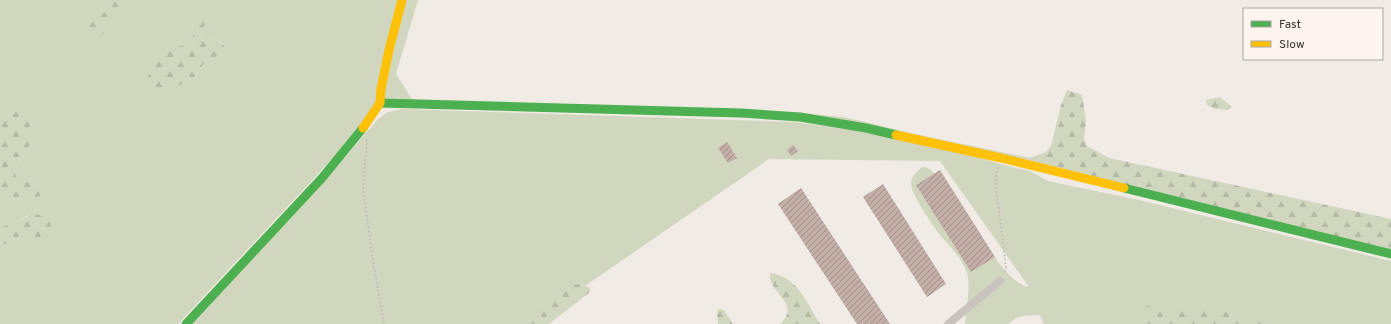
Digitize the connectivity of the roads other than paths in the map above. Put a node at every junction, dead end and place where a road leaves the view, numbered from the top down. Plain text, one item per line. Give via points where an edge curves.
1 (402, 0) edge
2 (380, 103) junction
3 (1391, 254) edge
4 (1000, 281) road end
5 (186, 324) edge
6 (948, 324) edge

1 - 2 street via 380,90
2 - 3 street via 741,113 800,117 866,128 1001,158
2 - 5 street via 322,178
4 - 6 street

